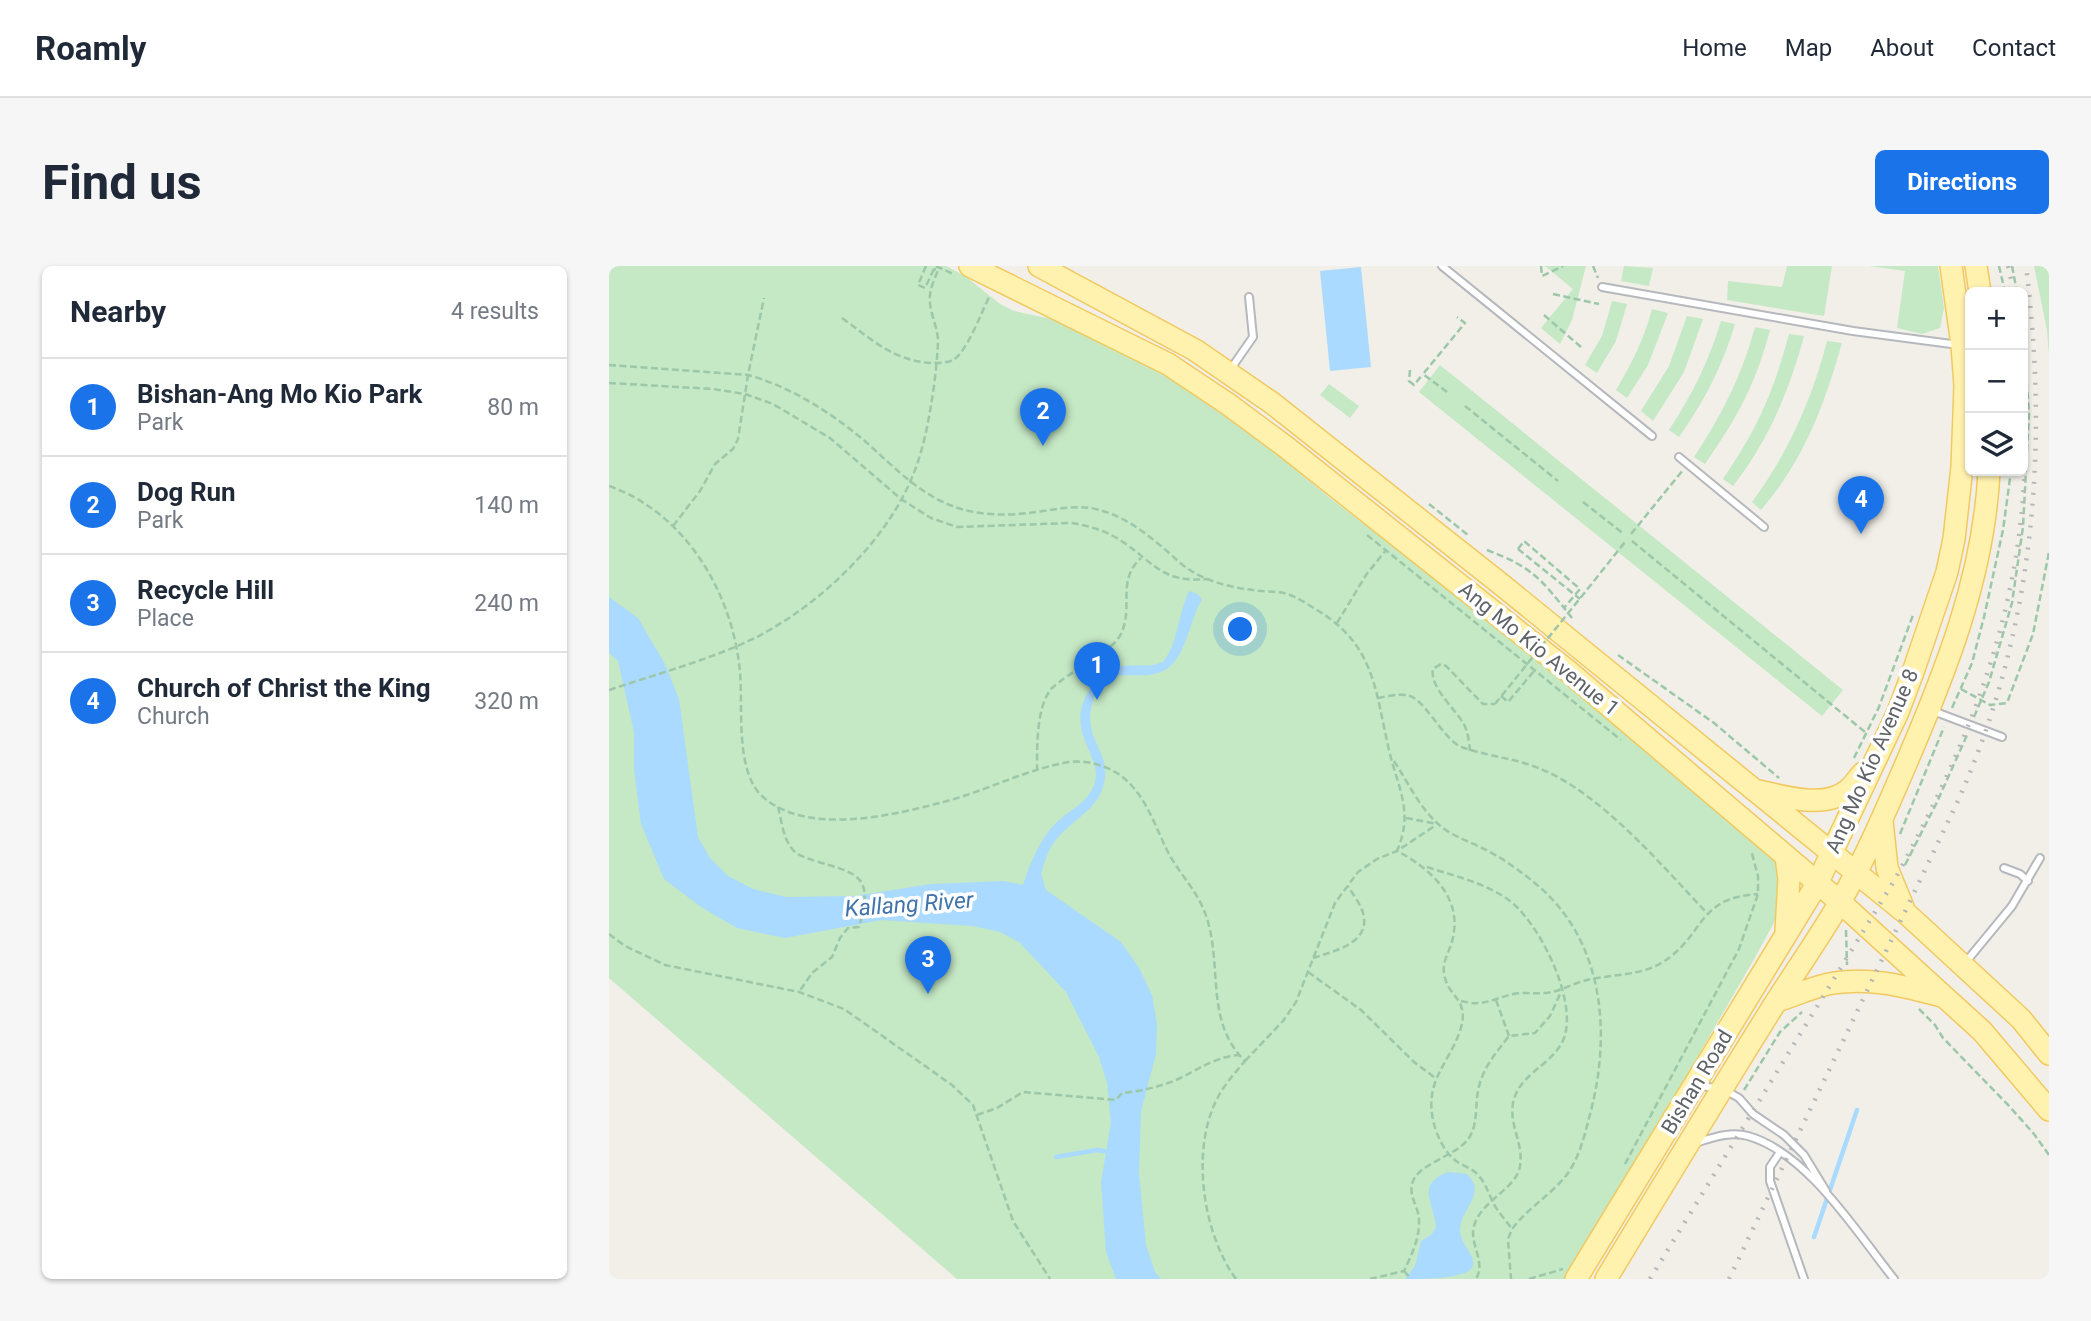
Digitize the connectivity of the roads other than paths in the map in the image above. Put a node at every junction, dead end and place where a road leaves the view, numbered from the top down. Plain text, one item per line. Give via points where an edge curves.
1 (1039, 266) edge
2 (1443, 266) edge
3 (1951, 266) edge
4 (1976, 266) edge
5 (964, 271) edge
6 (1602, 287) road end
7 (1979, 287) edge
8 (1249, 297) dead end
9 (1965, 340) edge
10 (1965, 345) edge
11 (1966, 350) edge
12 (1229, 372) junction
13 (1652, 436) dead end
14 (1679, 457) dead end
15 (1989, 476) edge
16 (1764, 527) dead end
17 (1929, 709) junction
18 (2002, 737) dead end
19 (1875, 759) junction
20 (1754, 790) junction
21 (1882, 819) junction
22 (1831, 853) junction
23 (1786, 857) junction
24 (2040, 858) dead end
25 (2004, 868) dead end
26 (1856, 873) junction
27 (2028, 881) junction
28 (1817, 884) junction
29 (1840, 902) junction
30 (1907, 914) junction
31 (1786, 933) junction
32 (1964, 965) junction
33 (1946, 997) junction
34 (1777, 1001) junction
35 (2049, 1054) edge
36 (1696, 1085) junction
37 (1731, 1094) junction
38 (2049, 1111) edge
39 (1687, 1146) junction
40 (1780, 1152) junction
41 (1817, 1179) junction
42 (1576, 1279) edge
43 (1607, 1279) edge
44 (1804, 1279) edge
45 (1894, 1279) edge

1 - 12 main road, Ang Mo Kio Avenue 1
2 - 13 lane
3 - 9 main road, Ang Mo Kio Avenue 8
4 - 7 main road
5 - 23 main road, Ang Mo Kio Avenue 1 via 1168,364 1228,404 1286,447 1391,543 1568,671
6 - 10 lane via 1853,331
8 - 12 lane via 1253,337
11 - 19 main road, Ang Mo Kio Avenue 8 via 1954,539 1913,672
12 - 20 main road, Ang Mo Kio Avenue 1
14 - 16 lane
15 - 17 main road, Ang Mo Kio Avenue 8 via 1987,510 1970,595
17 - 18 lane
17 - 21 main road, Ang Mo Kio Avenue 8
19 - 20 main road via 1846,792 1822,799 1796,800
19 - 22 main road, Ang Mo Kio Avenue 8
20 - 22 main road, Ang Mo Kio Avenue 1
21 - 26 main road, Ang Mo Kio Avenue 8
21 - 30 main road via 1890,880
22 - 26 main road, Ang Mo Kio Avenue 1
22 - 28 main road, Ang Mo Kio Avenue 8
23 - 28 main road, Ang Mo Kio Avenue 1
23 - 31 main road
24 - 27 lane
25 - 27 lane
26 - 29 main road, Ang Mo Kio Avenue 8
26 - 30 main road, Ang Mo Kio Avenue 1
27 - 32 lane
28 - 29 main road, Ang Mo Kio Avenue 1
28 - 31 main road, Bishan Road
29 - 33 main road, Ang Mo Kio Avenue 1
29 - 34 main road, Bishan Road
30 - 32 main road, Ang Mo Kio Avenue 1
31 - 36 main road, Bishan Road
32 - 35 main road, Ang Mo Kio Avenue 1 via 2021,1019
33 - 34 main road via 1888,982 1848,982
33 - 38 main road, Ang Mo Kio Avenue 1 via 1997,1047
34 - 37 main road, Bishan Road
36 - 37 lane
36 - 42 main road, Bishan Road
37 - 39 main road, Bishan Road
37 - 41 lane via 1784,1135 1804,1155
39 - 40 lane via 1729,1134 1747,1136
39 - 43 main road, Bishan Road
40 - 41 lane
40 - 44 lane via 1769,1174
41 - 45 lane

